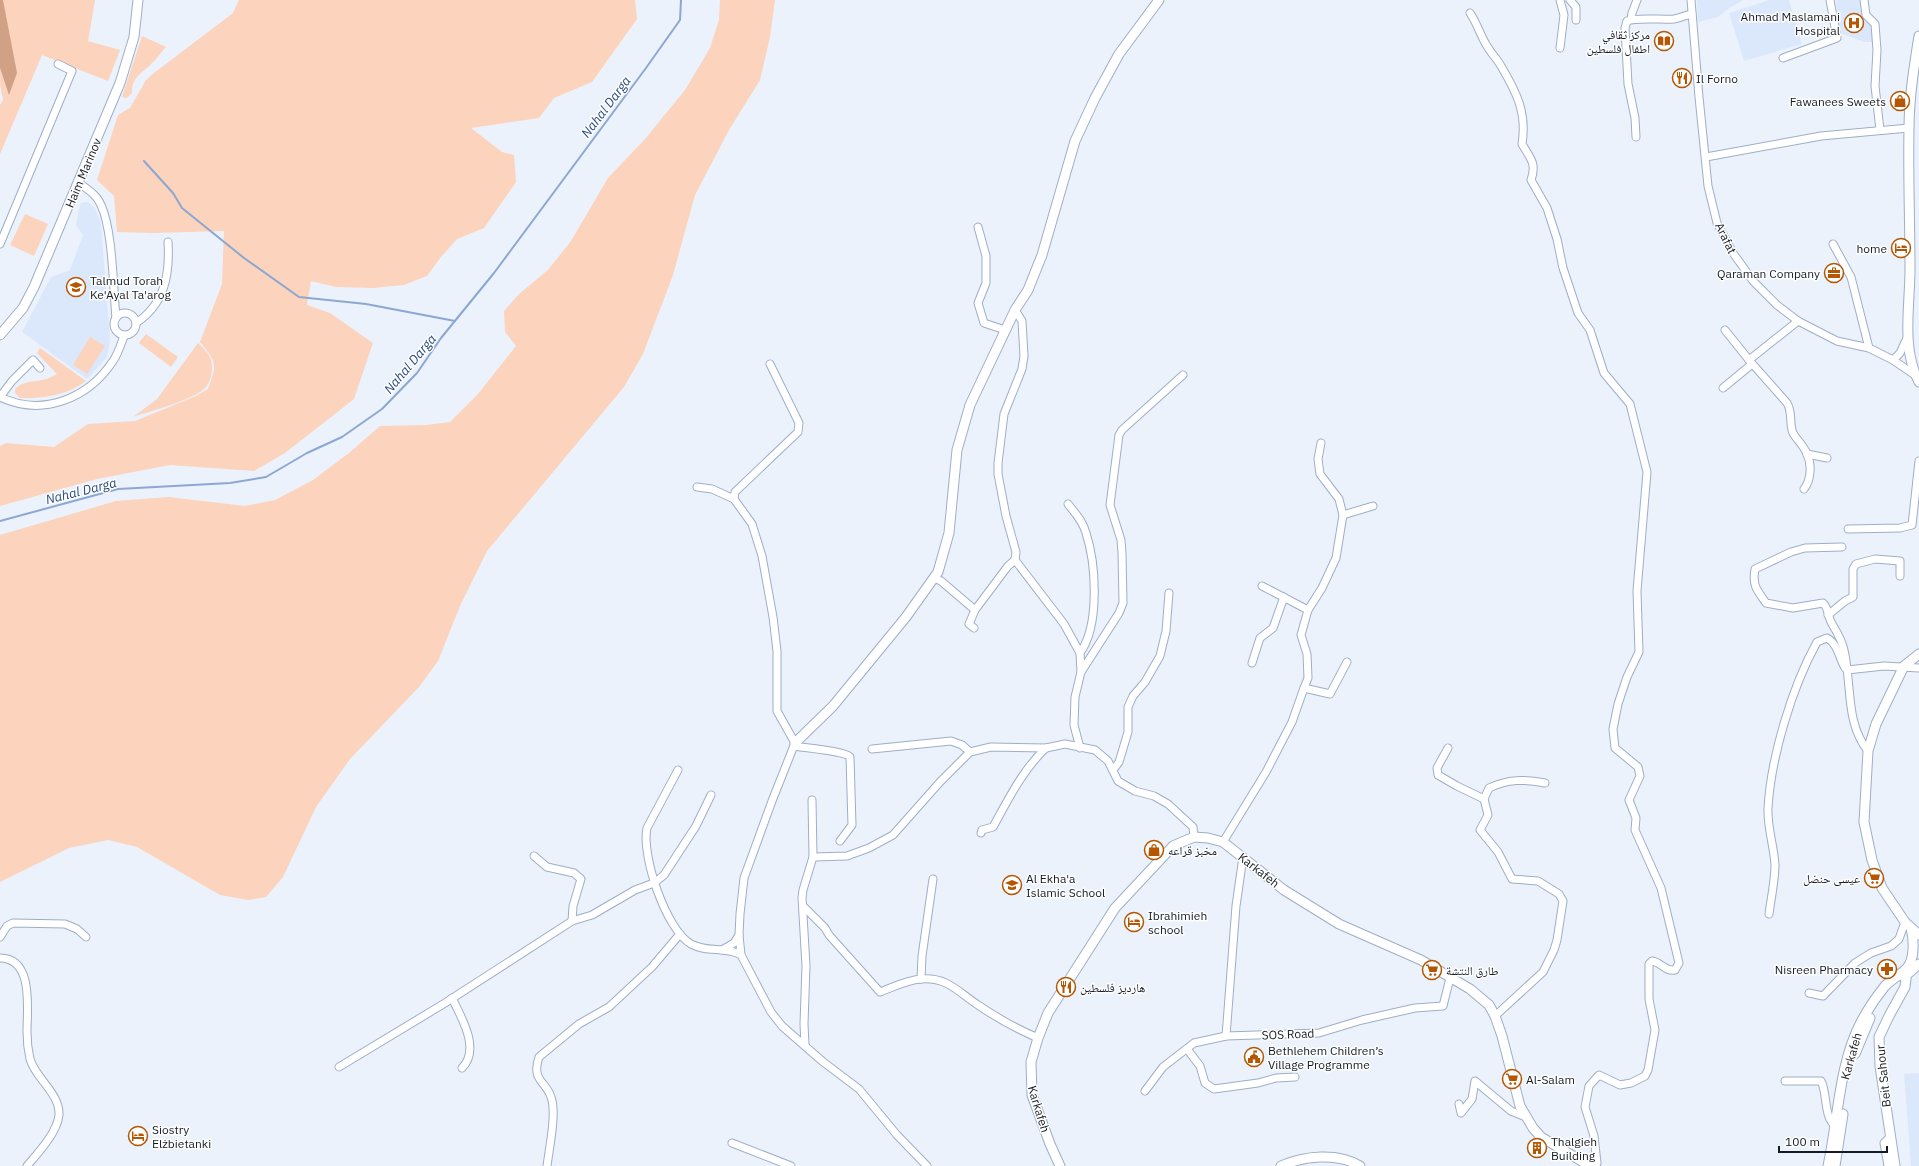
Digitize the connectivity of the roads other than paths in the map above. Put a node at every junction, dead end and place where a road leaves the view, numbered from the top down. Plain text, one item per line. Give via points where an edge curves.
1 (138, 0) edge
2 (1160, 0) edge
3 (1560, 0) edge
4 (1570, 0) edge
5 (1637, 0) edge
6 (1691, 0) edge
7 (1830, 0) edge
8 (1864, 0) edge
9 (1470, 13) dead end
10 (1692, 14) junction
11 (1631, 19) junction
12 (1576, 20) dead end
13 (1919, 36) edge
14 (1560, 48) dead end
15 (1783, 58) dead end
16 (58, 64) dead end
17 (1909, 128) junction
18 (1880, 130) junction
19 (1636, 137) dead end
20 (1706, 157) junction
21 (79, 183) junction
22 (978, 227) dead end
23 (168, 242) dead end
24 (0, 244) edge
25 (1833, 244) dead end
26 (1015, 310) junction
27 (116, 318) junction
28 (1798, 321) junction
29 (136, 323) junction
30 (1005, 330) junction
31 (1725, 330) dead end
32 (0, 336) edge
33 (124, 336) junction
34 (1908, 336) junction
35 (1869, 348) junction
36 (1894, 360) junction
37 (1750, 362) junction
38 (770, 364) dead end
39 (40, 368) dead end
40 (1184, 375) dead end
41 (1917, 379) edge
42 (1723, 388) dead end
43 (0, 397) edge
44 (1321, 443) dead end
45 (1807, 454) junction
46 (1827, 458) dead end
47 (1919, 461) edge
48 (697, 487) dead end
49 (1804, 489) dead end
50 (734, 499) junction
51 (1068, 504) dead end
52 (1372, 506) dead end
53 (1343, 515) junction
54 (1848, 529) dead end
55 (1842, 547) dead end
56 (1015, 560) junction
57 (1900, 576) dead end
58 (934, 578) junction
59 (1262, 586) dead end
60 (1168, 593) dead end
61 (1284, 597) junction
62 (975, 610) junction
63 (1308, 610) junction
64 (1828, 615) junction
65 (974, 628) dead end
66 (1080, 653) junction
67 (1919, 654) edge
68 (1347, 662) dead end
69 (1252, 663) dead end
70 (1904, 666) junction
71 (1919, 668) edge
72 (1847, 670) junction
73 (1081, 672) junction
74 (1304, 688) junction
75 (795, 744) junction
76 (1046, 748) junction
77 (1080, 748) junction
78 (1448, 748) dead end
79 (872, 749) dead end
80 (1868, 751) junction
81 (970, 752) junction
82 (678, 770) dead end
83 (1113, 770) junction
84 (1545, 783) dead end
85 (711, 795) dead end
86 (1484, 799) junction
87 (812, 800) dead end
88 (981, 833) dead end
89 (1194, 837) junction
90 (840, 841) dead end
91 (1223, 842) junction
92 (534, 856) dead end
93 (813, 857) junction
94 (1243, 857) junction
95 (933, 879) dead end
96 (654, 883) junction
97 (803, 906) junction
98 (1769, 914) dead end
99 (572, 921) junction
100 (1908, 925) junction
101 (680, 934) junction
102 (739, 935) junction
103 (1919, 935) edge
104 (0, 937) edge
105 (86, 937) dead end
106 (722, 950) junction
107 (741, 955) junction
108 (1919, 957) edge
109 (0, 958) edge
110 (1919, 964) edge
111 (1908, 969) junction
112 (1450, 978) junction
113 (921, 979) junction
114 (1809, 993) dead end
115 (452, 998) junction
116 (1495, 1016) junction
117 (1226, 1036) junction
118 (1038, 1038) junction
119 (805, 1045) junction
120 (1187, 1049) junction
121 (339, 1067) dead end
122 (462, 1068) dead end
123 (1295, 1077) dead end
124 (1785, 1081) dead end
125 (1145, 1091) dead end
126 (1459, 1104) dead end
127 (1526, 1117) junction
128 (1838, 1127) junction
129 (1890, 1137) junction
130 (732, 1143) dead end
131 (27, 1166) edge
132 (547, 1166) edge
133 (791, 1166) edge
134 (927, 1166) edge
135 (1060, 1166) edge
136 (1281, 1166) edge
137 (1360, 1166) edge
138 (1590, 1166) edge
139 (1596, 1166) edge
140 (1828, 1166) edge
141 (1835, 1166) edge
142 (1888, 1166) edge
143 (1895, 1166) edge

1 - 21 street, Haim Marinov via 136,28 126,67
2 - 26 street via 1119,54 1075,141 1042,255 1028,290
3 - 14 street via 1564,14
4 - 12 street via 1576,8
5 - 11 street
6 - 10 street, Arafat
7 - 15 street via 1837,38
8 - 18 street via 1866,15 1875,24 1877,50 1874,86
9 - 139 street via 1487,46 1501,65 1521,107 1524,128 1522,144 1532,161 1534,171 1531,180 1546,208 1557,239 1562,268 1578,313 1590,330 1604,373 1630,404 1647,472 1637,591 1639,652 1618,704 1614,729 1615,748 1638,767 1640,776 1629,800 1636,818 1635,830 1660,888 1679,963 1675,970 1671,971 1655,961 1649,964 1649,999 1655,1030 1650,1064 1645,1076 1631,1083 1620,1084 1599,1075 1589,1086 1585,1110 1594,1136
10 - 11 street via 1675,19
10 - 20 street, Arafat
11 - 19 street via 1627,21 1625,28 1628,84
13 - 17 street
16 - 24 street via 72,71
17 - 18 street
17 - 34 street
18 - 20 street via 1807,138
20 - 28 street, Arafat via 1708,186 1717,223 1732,254 1753,281
21 - 27 street via 94,194 101,204 106,224
21 - 32 street, Haim Marinov via 34,287 22,308
22 - 30 street via 986,256 986,283 978,303 984,323
23 - 29 street via 169,271 166,283 146,316
25 - 35 street via 1851,277
26 - 30 street
26 - 56 street via 1022,321 1024,356 1022,368 1004,414 998,463 1006,516 1016,552
27 - 29 street via 126,313 133,316
27 - 33 street via 115,330
28 - 35 street, Arafat via 1837,341
28 - 37 street
29 - 33 street via 133,332
30 - 58 street via 970,405 957,450 949,534
31 - 37 street
33 - 43 street via 108,369 75,396 54,404 35,406 20,405
34 - 36 street
34 - 41 street via 1910,356
35 - 36 street, Arafat
36 - 41 street, Arafat
37 - 42 street
37 - 45 street via 1787,403 1791,410 1793,432
38 - 50 street via 799,423 798,432 735,492
39 - 43 street via 33,360
40 - 73 street via 1122,430 1120,435 1110,504 1121,540 1123,603
44 - 53 street via 1318,459 1320,474 1339,499
45 - 46 street
45 - 49 street via 1810,473 1809,483
47 - 54 street via 1912,525 1900,528
48 - 50 street via 712,489
50 - 75 street via 752,524 758,539 777,651 777,711
51 - 66 street via 1086,533 1096,585 1090,629
52 - 53 street
53 - 63 street via 1336,558
55 - 64 street via 1805,548 1755,569 1753,579 1756,589 1766,603 1793,608 1823,602
56 - 62 street
56 - 66 street via 1064,624
57 - 64 street via 1900,560 1875,559 1856,564 1853,569 1853,597 1844,601
58 - 62 street
58 - 75 street via 906,617 833,706
59 - 61 street
60 - 83 street via 1166,631 1160,656 1128,707 1128,732 1119,762
61 - 63 street
61 - 69 street via 1272,628 1260,638
62 - 65 street via 969,624
63 - 74 street via 1301,635 1307,654 1308,678
64 - 72 street via 1844,649
66 - 73 street
67 - 70 street
68 - 74 street via 1330,694
70 - 71 street
70 - 72 street
70 - 80 street via 1879,717
72 - 80 street via 1853,717 1861,743
72 - 98 street via 1833,641 1827,638 1817,642 1804,668 1786,719 1776,757 1768,806 1775,866
73 - 77 street via 1074,716
74 - 91 street via 1292,722 1266,772
75 - 90 street via 837,752 850,758 852,825
75 - 102 street via 744,878
76 - 77 street via 1065,744
76 - 81 street via 991,747
76 - 88 street via 1010,796 993,827 982,830
77 - 83 street via 1095,750 1108,761
78 - 86 street via 1437,768 1438,775
79 - 81 street via 951,741 962,745
80 - 100 street via 1864,822 1872,860 1882,888
81 - 93 street via 893,835 847,856
82 - 96 street via 647,828 647,850
83 - 89 street via 1118,781 1168,804 1193,827
84 - 86 street via 1514,780 1489,788
85 - 96 street via 696,826 673,863
86 - 116 street via 1488,815 1480,830 1498,852 1512,879 1538,881 1559,894 1563,901 1557,940 1543,972
87 - 93 street
89 - 91 street, Karkafeh
89 - 118 street, Karkafeh via 1173,846 1115,908 1048,1013
91 - 94 street, Karkafeh
92 - 99 street via 547,867 574,873 581,879 573,906
93 - 97 street via 803,890
94 - 112 street, Karkafeh via 1284,890 1339,924 1421,960
94 - 117 street via 1236,906
95 - 113 street
96 - 99 street via 635,890 592,915
96 - 101 street via 667,914
97 - 113 street via 880,992
97 - 119 street via 806,966
99 - 115 street
100 - 103 street
100 - 111 street, Beit Sahour via 1913,937
100 - 114 street via 1891,946 1871,953 1855,963 1823,996
101 - 106 street via 692,944
101 - 132 street via 652,967 609,1007 579,1024 539,1057 536,1065 539,1081 551,1096 552,1109
102 - 106 street via 734,944
102 - 107 street
104 - 105 street via 13,922 65,924 77,929
106 - 107 street via 734,950
107 - 119 street via 771,1012 782,1026
108 - 111 street
109 - 131 street via 18,964 22,970 28,1002 27,1033 31,1062 59,1109 56,1126
110 - 111 street
111 - 128 street, Karkafeh via 1884,987 1853,1038
111 - 129 street, Beit Sahour via 1905,987 1879,1037 1880,1066
112 - 116 street, Karkafeh via 1470,989 1489,1005
112 - 117 street, SOS Road via 1443,1006 1415,1008 1319,1033
113 - 118 street via 951,984 977,1005 1016,1029
115 - 121 street
115 - 122 street via 466,1027 470,1046 468,1062
116 - 127 street, Karkafeh via 1518,1099
117 - 120 street, SOS Road via 1194,1043
118 - 135 street, Karkafeh via 1031,1062 1032,1095
119 - 134 street via 859,1089
120 - 123 street via 1200,1066 1206,1084 1214,1089
120 - 125 street, SOS Road via 1163,1067
124 - 128 street via 1821,1081 1830,1117
126 - 127 street via 1461,1114 1472,1099 1475,1081 1511,1111
127 - 138 street, Karkafeh via 1541,1137
128 - 140 street, Karkafeh
128 - 141 street
129 - 142 street via 1884,1143
129 - 143 street, Beit Sahour
130 - 133 street
136 - 137 street via 1292,1161 1318,1158 1339,1158

